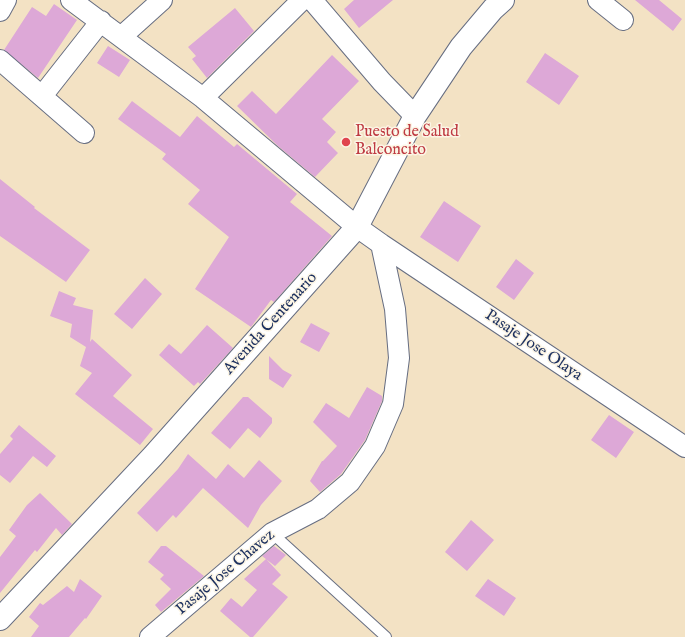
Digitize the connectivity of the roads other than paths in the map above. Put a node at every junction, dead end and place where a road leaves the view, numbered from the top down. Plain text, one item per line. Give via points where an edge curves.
1 (6, 0) edge
2 (71, 0) edge
3 (162, 0) edge
4 (302, 0) edge
5 (312, 0) edge
6 (503, 0) edge
7 (598, 0) edge
8 (0, 11) edge
9 (624, 20) dead end
10 (101, 21) junction
11 (121, 38) junction
12 (0, 60) edge
13 (42, 96) junction
14 (203, 98) junction
15 (415, 116) junction
16 (84, 133) dead end
17 (357, 227) junction
18 (381, 244) junction
19 (685, 447) edge
20 (272, 533) junction
21 (0, 619) edge
22 (150, 637) edge
23 (386, 637) edge

1 - 8 street
2 - 10 street
3 - 11 street
4 - 14 street
5 - 15 street via 382,82
6 - 15 main road, Avenida Centenario via 461,47
7 - 9 street
10 - 11 street
10 - 13 street
11 - 14 street
12 - 13 street
13 - 16 street
14 - 17 street
15 - 17 main road, Avenida Centenario
17 - 18 street
17 - 21 main road, Avenida Centenario via 153,456
18 - 19 street, Pasaje Jose Olaya
18 - 20 street, Pasaje Jose Chavez via 394,309 399,358 393,404 375,446 350,482 318,509
20 - 22 street, Pasaje Jose Chavez
20 - 23 lane

